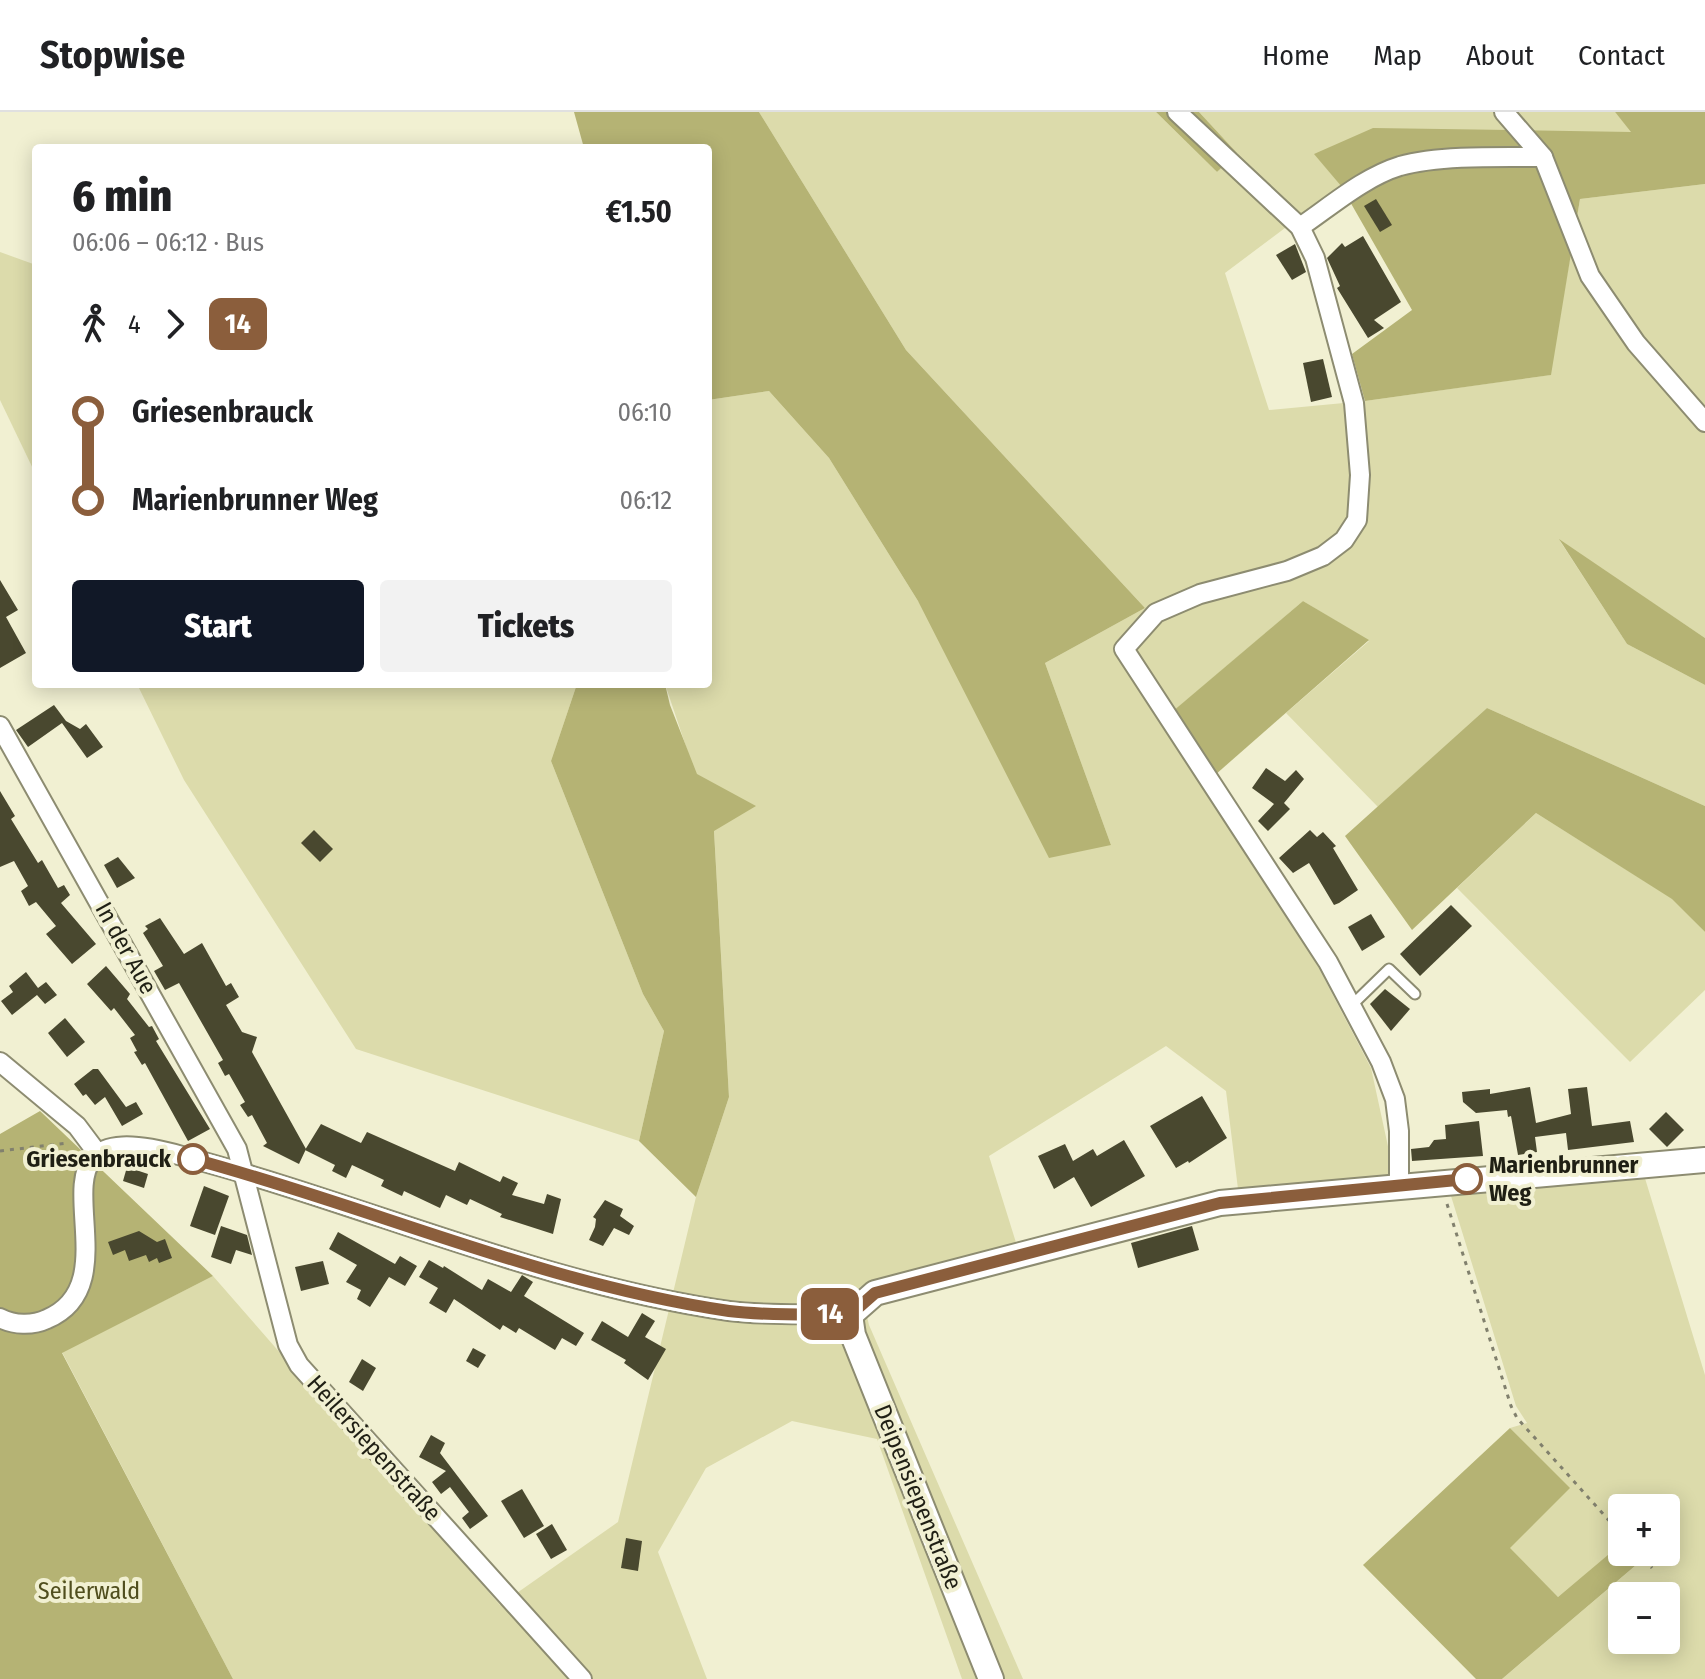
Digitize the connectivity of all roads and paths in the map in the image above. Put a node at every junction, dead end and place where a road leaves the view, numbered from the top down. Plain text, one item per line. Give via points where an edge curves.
1 (1177, 112) edge
2 (1504, 112) edge
3 (1543, 157) junction
4 (1300, 227) junction
5 (1705, 422) edge
6 (0, 726) edge
7 (1415, 994) dead end
8 (1351, 1006) junction
9 (0, 1062) edge
10 (91, 1145) junction
11 (0, 1151) edge
12 (1705, 1160) edge
13 (244, 1173) junction
14 (1441, 1181) junction
15 (1399, 1185) junction
16 (850, 1315) junction
17 (0, 1318) edge
18 (1608, 1519) edge
19 (582, 1679) edge
20 (991, 1679) edge

1 - 4 street
2 - 3 street
3 - 4 street via 1487,156 1401,166 1368,181
3 - 5 street via 1590,276 1636,343
4 - 8 street via 1315,258 1354,403 1360,475 1357,520 1344,540 1323,556 1156,613 1124,649
6 - 13 street, In der Aue via 237,1149
7 - 8 lane via 1389,969
8 - 15 street via 1395,1099
9 - 10 street via 77,1126
10 - 11 path
10 - 13 street via 158,1150
10 - 17 street via 71,1182 83,1271 73,1300 60,1314 40,1322
12 - 14 street
13 - 16 street via 554,1274 731,1311
13 - 19 street, Heilersiepenstraße via 288,1345 299,1365
14 - 15 street
14 - 18 path via 1511,1406
15 - 16 street via 1220,1203 875,1293
16 - 20 street, Deipensiepenstraße via 853,1335

